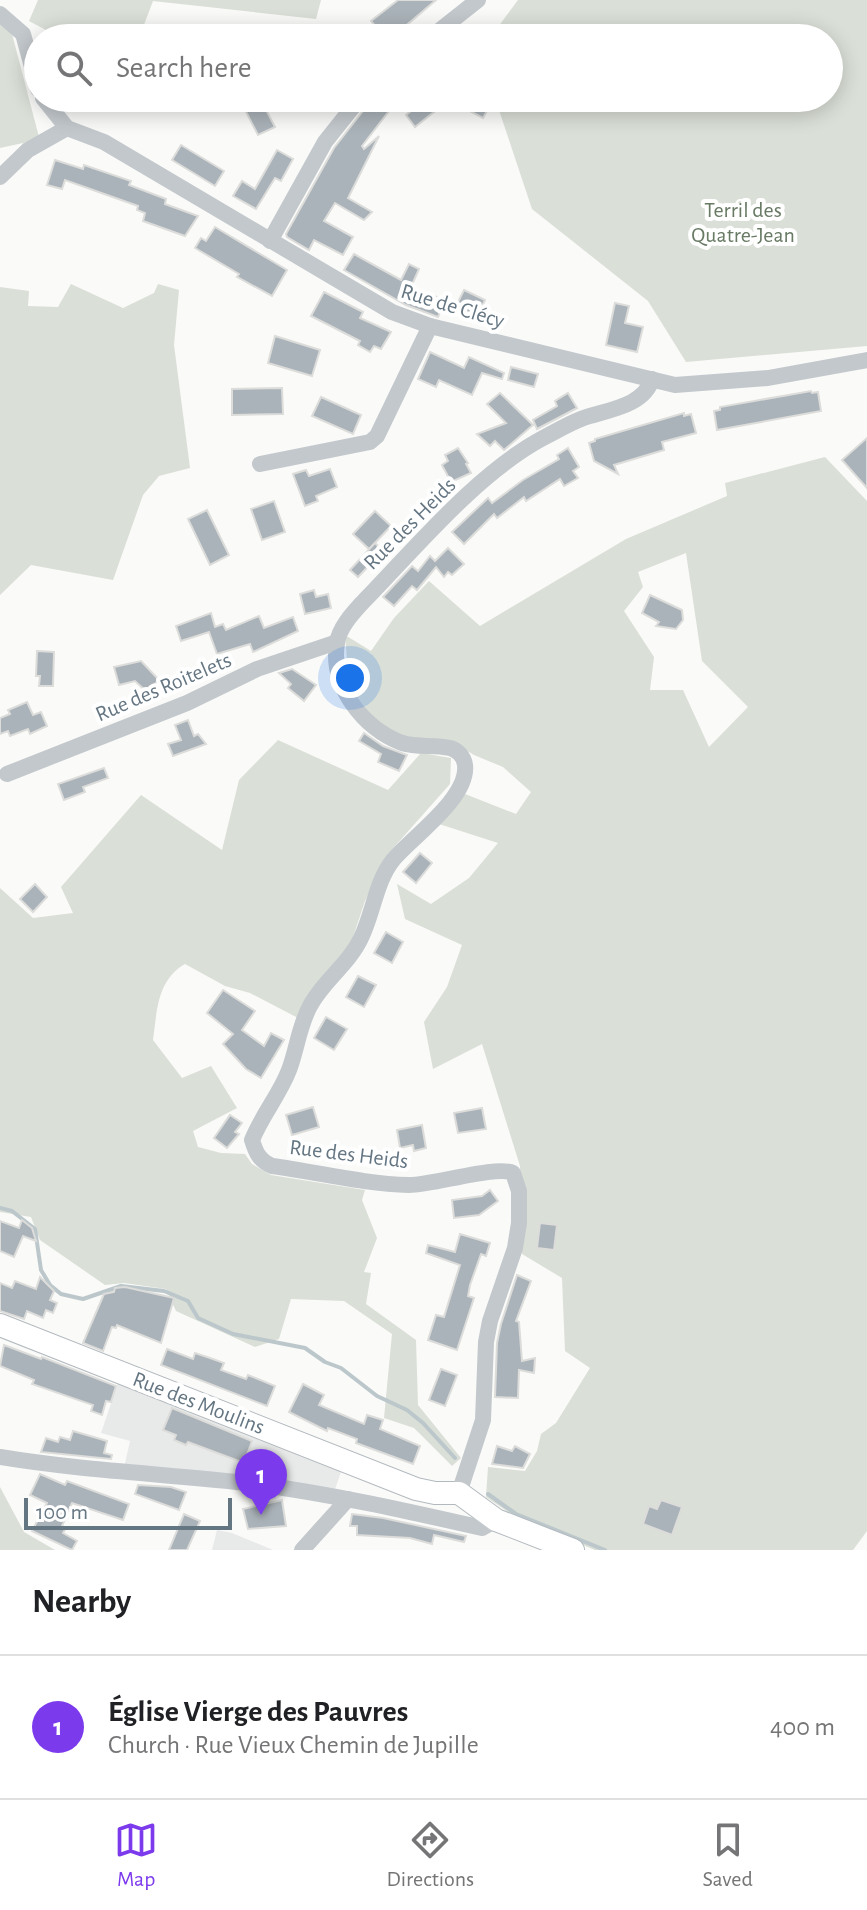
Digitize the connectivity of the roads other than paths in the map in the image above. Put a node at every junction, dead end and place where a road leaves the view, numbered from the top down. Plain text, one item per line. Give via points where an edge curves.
1 (478, 0) edge
2 (0, 14) edge
3 (448, 24) edge
4 (24, 38) edge
5 (54, 112) edge
6 (349, 112) edge
7 (67, 128) junction
8 (0, 177) edge
9 (270, 241) junction
10 (430, 326) junction
11 (867, 360) edge
12 (652, 379) junction
13 (260, 464) dead end
14 (337, 642) junction
15 (7, 774) dead end
16 (0, 1325) edge
17 (0, 1457) edge
18 (459, 1493) junction
19 (348, 1499) junction
20 (496, 1520) junction
21 (302, 1550) edge
22 (573, 1550) edge

1 - 3 street
2 - 4 street
5 - 7 street
6 - 9 street via 325,142
7 - 8 street via 28,150
7 - 9 street, Rue de Clécy via 104,142
9 - 10 street, Rue de Clécy via 392,312
10 - 12 street, Rue de Clécy
10 - 13 street via 370,442
11 - 12 street, Rue de Clécy via 717,383 675,385
12 - 14 street, Rue des Heids via 636,400 578,421 505,462 362,603
14 - 15 street, Rue des Roitelets via 257,669 187,703
14 - 18 street, Rue des Heids via 340,682 357,710 400,742 460,753 466,770 432,824 392,860 360,941 311,1003 288,1072 252,1140 262,1161 272,1166 369,1180 409,1185 494,1171 513,1173 519,1191 515,1248 490,1321 483,1420
16 - 18 street, Rue des Moulins via 416,1489
17 - 19 street
18 - 20 street
19 - 20 street via 482,1528
19 - 21 street
20 - 22 street

